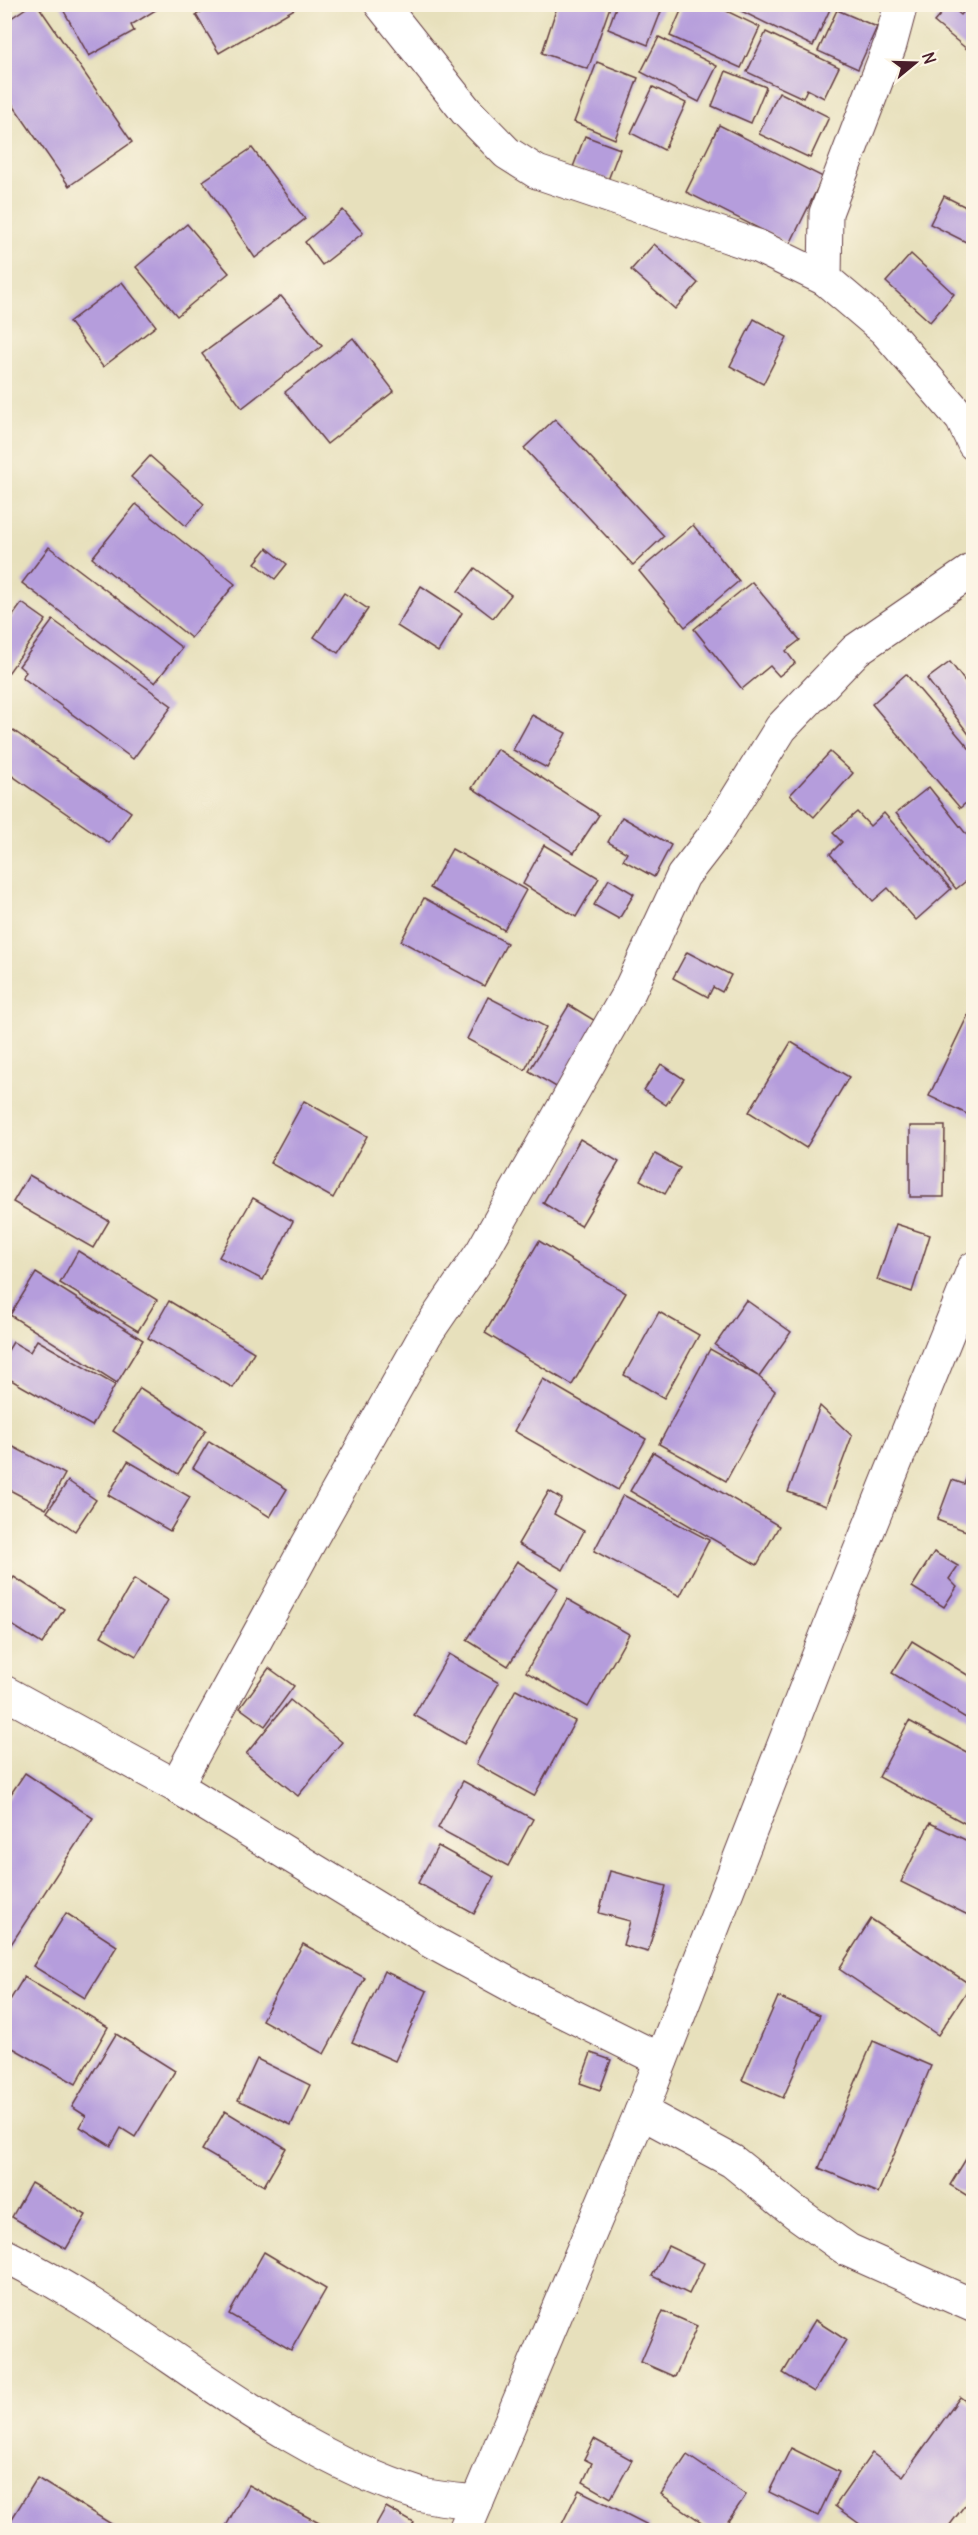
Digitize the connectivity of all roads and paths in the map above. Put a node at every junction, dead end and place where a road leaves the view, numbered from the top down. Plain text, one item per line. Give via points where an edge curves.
1 (381, 4) edge
2 (902, 4) edge
3 (825, 279) junction
4 (974, 444) edge
5 (974, 569) edge
6 (974, 1268) edge
7 (4, 1692) edge
8 (176, 1786) junction
9 (661, 2060) junction
10 (641, 2112) junction
11 (4, 2255) edge
12 (974, 2306) edge
13 (471, 2516) edge

1 - 3 street via 466,111 507,153 537,172 757,246
2 - 3 street via 826,213
3 - 4 street via 885,330 962,419
5 - 8 street via 856,650 781,728 719,828 683,876 623,1002 482,1252 426,1334
6 - 9 street
7 - 8 street
8 - 9 street via 432,1942
9 - 10 street
10 - 12 street via 732,2161 848,2250
10 - 13 street
11 - 13 street via 154,2344 274,2426 354,2469

